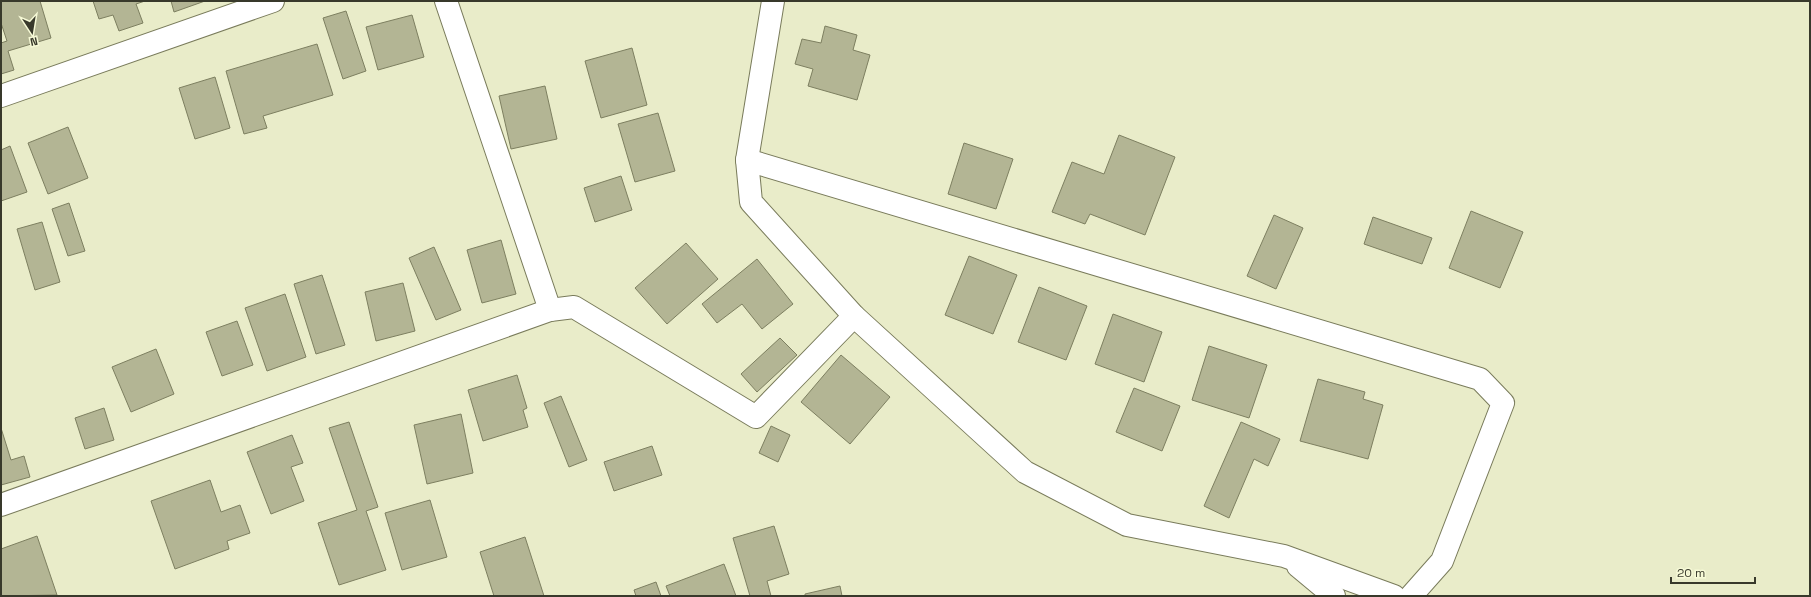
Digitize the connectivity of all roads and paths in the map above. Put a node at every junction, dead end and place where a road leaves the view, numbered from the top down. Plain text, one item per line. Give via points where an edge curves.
1 (273, 1) edge
2 (446, 1) edge
3 (773, 1) edge
4 (1, 96) edge
5 (747, 160) junction
6 (550, 310) junction
7 (854, 316) junction
8 (1, 505) edge
9 (1284, 556) junction
10 (1334, 596) edge
11 (1394, 596) edge
12 (1411, 596) edge

1 - 4 street
2 - 6 street
3 - 5 street
5 - 7 street via 751,202
5 - 12 street via 1480,379 1503,403 1442,561
6 - 7 street via 574,307 756,417
6 - 8 street
7 - 9 street via 1025,472 1127,525
9 - 10 street
9 - 11 street

